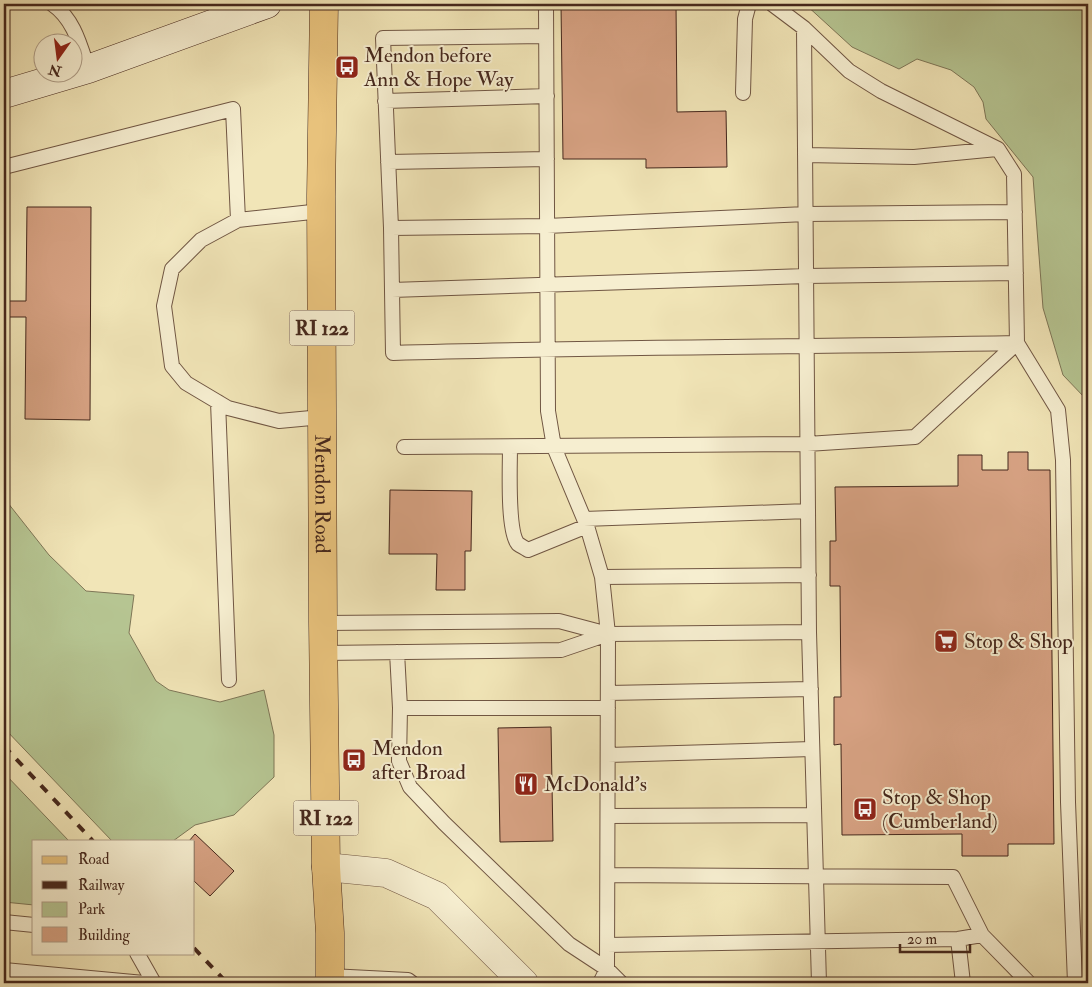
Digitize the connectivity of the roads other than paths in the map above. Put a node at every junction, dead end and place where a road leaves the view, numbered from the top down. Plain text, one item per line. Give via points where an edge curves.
1 (52, 4) edge
2 (267, 4) edge
3 (324, 4) edge
4 (546, 4) edge
5 (749, 4) edge
6 (772, 4) edge
7 (804, 28) junction
8 (546, 36) junction
9 (88, 69) junction
10 (743, 93) dead end
11 (4, 94) edge
12 (547, 96) junction
13 (385, 101) junction
14 (998, 149) junction
15 (805, 155) junction
16 (547, 159) junction
17 (388, 162) junction
18 (4, 166) edge
19 (321, 211) junction
20 (1015, 212) junction
21 (806, 214) junction
22 (238, 220) junction
23 (547, 226) junction
24 (391, 228) junction
25 (1016, 273) junction
26 (806, 276) junction
27 (548, 286) junction
28 (392, 290) junction
29 (1016, 343) junction
30 (807, 347) junction
31 (548, 348) junction
32 (218, 402) junction
33 (322, 418) junction
34 (808, 444) junction
35 (404, 447) dead end
36 (510, 447) junction
37 (554, 447) junction
38 (808, 511) junction
39 (586, 523) junction
40 (809, 575) junction
41 (602, 577) junction
42 (323, 624) junction
43 (809, 632) junction
44 (608, 634) junction
45 (323, 652) junction
46 (396, 652) junction
47 (229, 680) dead end
48 (811, 690) junction
49 (608, 692) junction
50 (400, 708) junction
51 (608, 708) junction
52 (812, 749) junction
53 (608, 755) junction
54 (814, 815) junction
55 (608, 816) junction
56 (326, 867) junction
57 (608, 875) junction
58 (816, 876) junction
59 (4, 922) edge
60 (32, 925) edge
61 (982, 935) junction
62 (958, 939) junction
63 (817, 941) junction
64 (607, 945) junction
65 (138, 954) edge
66 (607, 969) junction
67 (4, 970) edge
68 (330, 980) edge
69 (144, 983) edge
70 (154, 983) edge
71 (412, 983) edge
72 (524, 983) edge
73 (600, 983) edge
74 (621, 983) edge
75 (819, 983) edge
76 (963, 983) edge
77 (1029, 983) edge
78 (1075, 983) edge

1 - 9 lane via 72,25
2 - 9 main road
3 - 19 main road, Mendon Road / RI 122
4 - 8 lane
5 - 10 lane via 744,19
6 - 7 lane
7 - 14 lane via 849,71 881,91
7 - 15 lane
8 - 12 lane
8 - 13 lane via 383,38
9 - 11 main road
12 - 13 lane
12 - 16 lane
13 - 17 lane
14 - 15 lane via 914,157
14 - 20 lane via 1014,174
15 - 21 lane
16 - 17 lane
16 - 23 lane
17 - 24 lane
18 - 22 lane via 233,109
19 - 22 lane
19 - 33 main road, Mendon Road / RI 122
20 - 21 lane
20 - 25 lane
21 - 23 lane
21 - 26 lane
22 - 32 lane via 201,240 172,269 164,306 172,366 186,383
23 - 24 lane
23 - 27 lane
24 - 28 lane
25 - 26 lane
25 - 29 lane
26 - 27 lane
26 - 30 lane
27 - 28 lane
27 - 31 lane
28 - 31 lane via 393,353
29 - 30 lane
29 - 34 lane via 915,438
29 - 78 lane via 1058,410 1063,460 1068,792
30 - 31 lane
30 - 34 lane
31 - 37 lane via 548,411
32 - 33 lane via 228,408 279,421
32 - 47 lane
33 - 42 main road, Mendon Road / RI 122
34 - 37 lane
34 - 38 lane
35 - 36 lane
36 - 37 lane
36 - 39 lane via 511,512 518,543 528,550
37 - 39 lane
38 - 39 lane
38 - 40 lane
39 - 41 lane
40 - 41 lane
40 - 43 lane
41 - 44 lane
42 - 44 lane via 559,621
42 - 45 main road, Mendon Road / RI 122
43 - 44 lane
43 - 48 lane
44 - 46 lane via 561,650
44 - 49 lane
45 - 46 lane
45 - 56 main road, Mendon Road / RI 122
46 - 50 lane
48 - 49 lane
48 - 52 lane
49 - 51 lane
50 - 51 lane
50 - 66 lane via 399,761 410,787 569,944
51 - 53 lane
52 - 53 lane
52 - 54 lane
53 - 55 lane
54 - 55 lane
54 - 58 lane
55 - 57 lane
56 - 68 main road, Mendon Road / RI 122
56 - 72 main road via 386,873 437,896
57 - 58 lane
57 - 64 lane
58 - 61 lane via 953,877
58 - 63 lane
59 - 60 lane
61 - 62 lane
61 - 77 lane
62 - 63 lane
62 - 76 lane
63 - 64 lane
63 - 75 lane
64 - 66 lane
65 - 70 lane
66 - 73 lane
66 - 74 lane
67 - 69 lane
68 - 71 lane via 408,980

